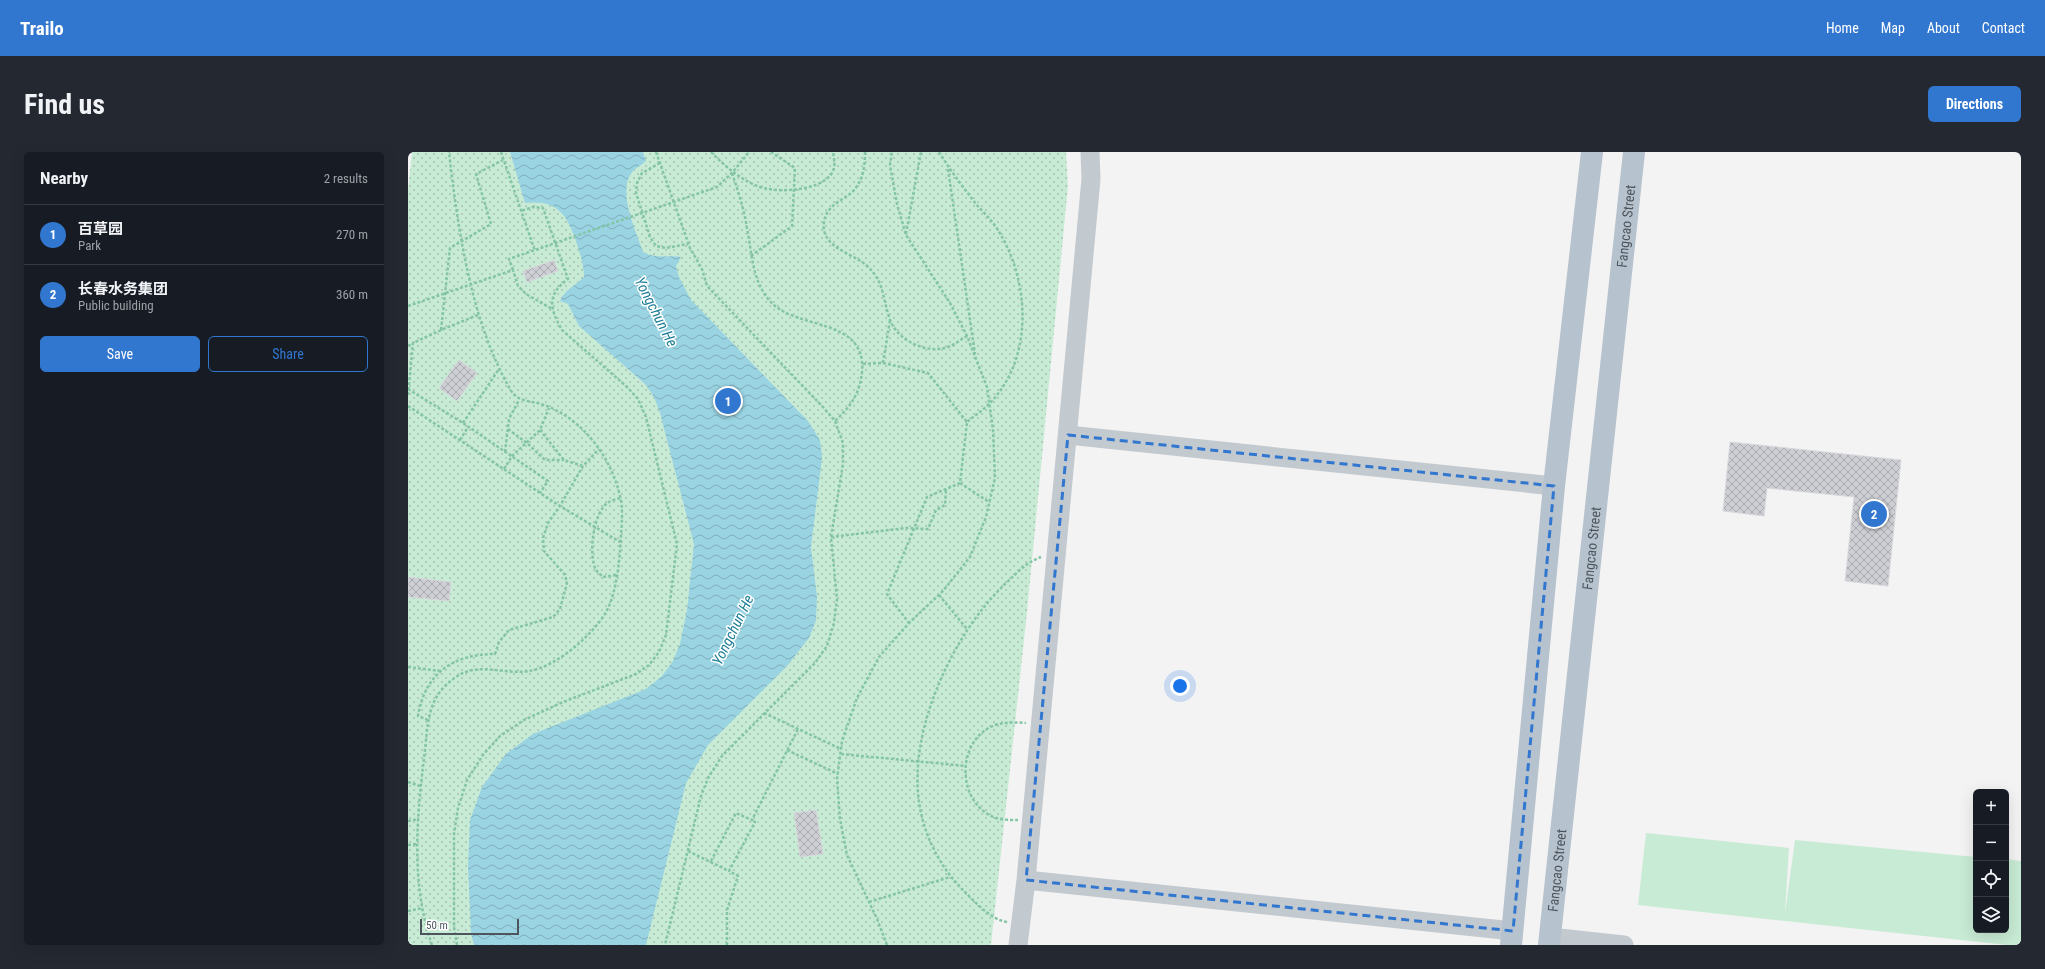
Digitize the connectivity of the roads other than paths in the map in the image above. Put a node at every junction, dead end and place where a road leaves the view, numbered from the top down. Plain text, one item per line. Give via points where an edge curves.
1 (1090, 152) edge
2 (1592, 152) edge
3 (1634, 152) edge
4 (1068, 435) junction
5 (1554, 486) junction
6 (1026, 880) junction
7 (1512, 938) edge
8 (1549, 941) edge
9 (1018, 945) edge
10 (1624, 945) edge

1 - 4 street via 1091,179
2 - 5 main road
3 - 8 main road, Fangcao Street
4 - 5 street
4 - 6 street
5 - 7 main road
6 - 7 street
6 - 9 street
8 - 10 street

